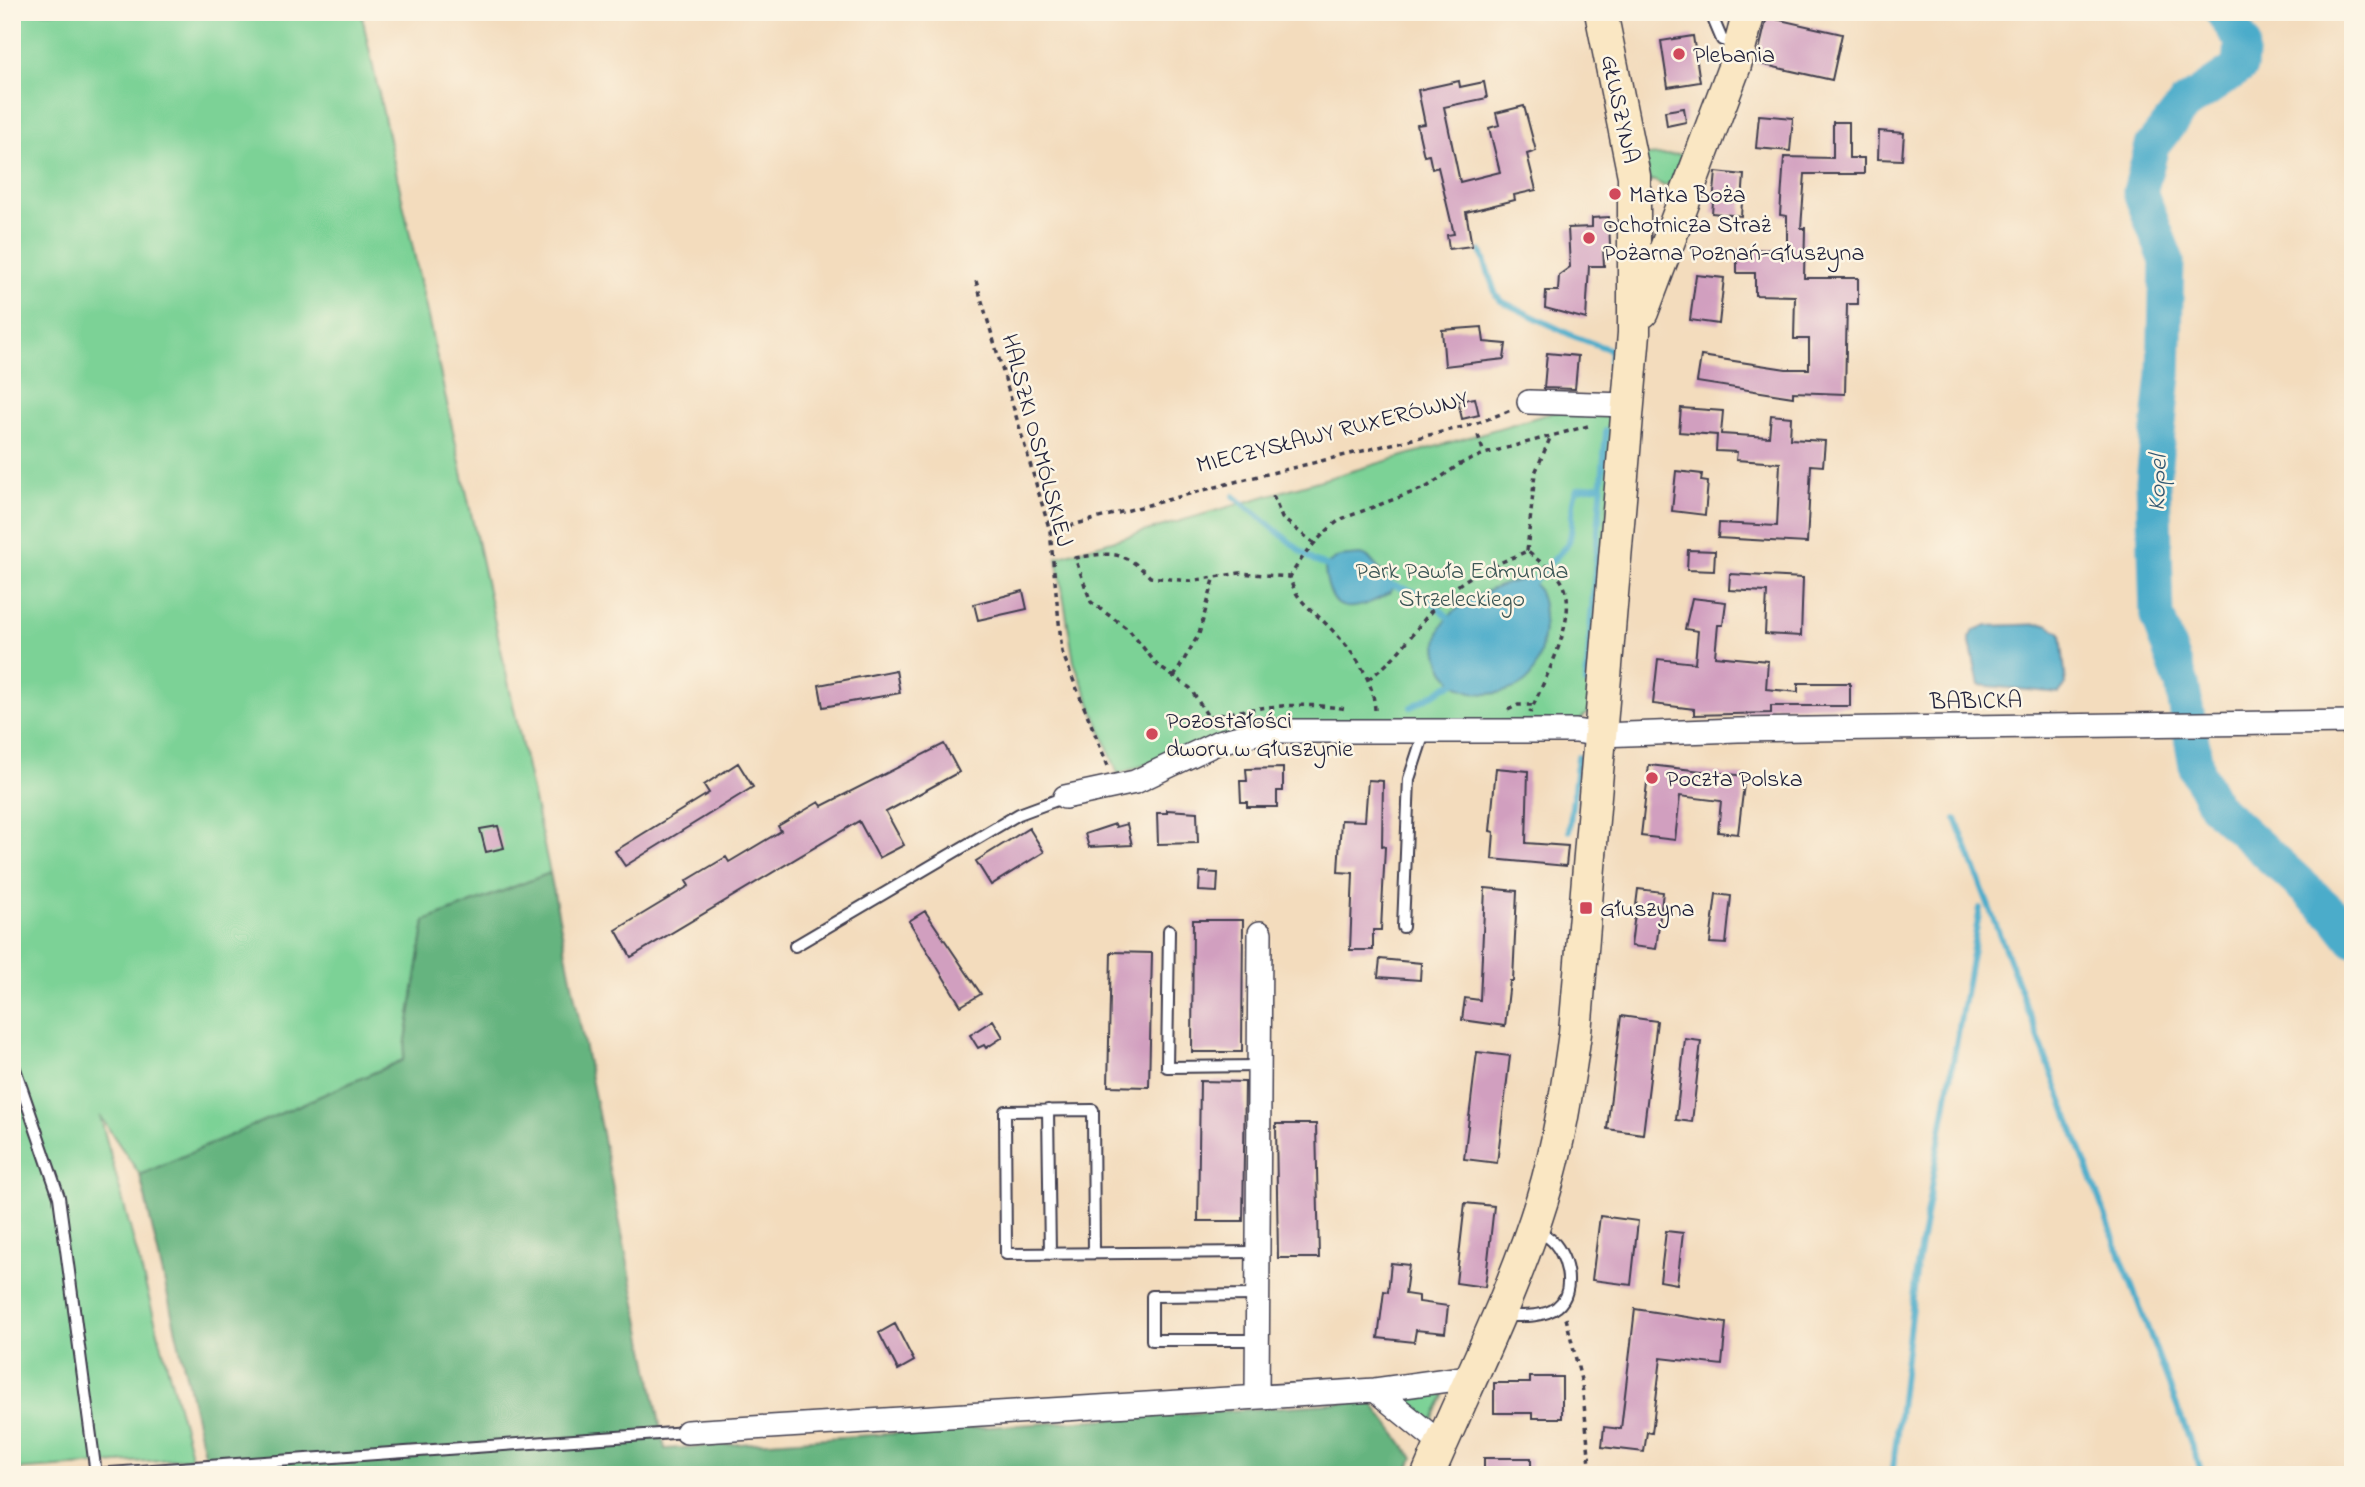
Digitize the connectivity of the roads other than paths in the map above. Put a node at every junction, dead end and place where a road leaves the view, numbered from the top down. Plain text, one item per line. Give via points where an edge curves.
1 (1601, 12) edge
2 (1749, 12) edge
3 (1714, 21) dead end
4 (1740, 45) junction
5 (1635, 183) junction
6 (1686, 194) junction
7 (1634, 333) junction
8 (1529, 402) road end
9 (1627, 405) junction
10 (2353, 722) edge
11 (1426, 730) junction
12 (1600, 735) junction
13 (1065, 797) joint
14 (1402, 927) dead end
15 (1169, 930) dead end
16 (1260, 933) dead end
17 (795, 946) dead end
18 (12, 1060) edge
19 (1259, 1066) junction
20 (1048, 1110) junction
21 (1531, 1231) junction
22 (1258, 1252) junction
23 (1094, 1253) junction
24 (1050, 1254) junction
25 (1258, 1295) junction
26 (1496, 1317) junction
27 (1257, 1340) junction
28 (1469, 1377) junction
29 (1376, 1390) junction
30 (1257, 1396) junction
31 (687, 1432) joint
32 (1441, 1444) junction
33 (92, 1474) edge
34 (1428, 1475) edge

1 - 5 street, GŁUSZYNA
2 - 4 street, GŁUSZYNA
3 - 4 lane via 1722,40
4 - 6 street, GŁUSZYNA
5 - 6 street via 1662,194
5 - 7 street, GŁUSZYNA
6 - 7 street, GŁUSZYNA
7 - 9 street, GŁUSZYNA
8 - 9 street
9 - 12 street, GŁUSZYNA
10 - 12 street, BABICKA
11 - 12 street
11 - 13 street via 1265,731 1219,742 1135,782
11 - 14 lane via 1409,779
12 - 21 street, GŁUSZYNA via 1575,1033 1564,1110
13 - 17 lane via 1019,814
15 - 19 lane via 1167,1067
16 - 19 street
18 - 33 lane via 59,1197
19 - 22 street
20 - 23 lane via 1093,1110
20 - 24 lane
20 - 24 lane via 1005,1111 1006,1254
21 - 26 street, GŁUSZYNA
21 - 26 lane via 1548,1237 1559,1249 1569,1288 1558,1307 1546,1312
22 - 23 lane
22 - 25 street
23 - 24 lane
25 - 27 street
25 - 27 lane via 1152,1296 1152,1340
26 - 28 street, GŁUSZYNA
27 - 30 street
28 - 29 street
28 - 32 street, GŁUSZYNA
29 - 30 street
29 - 32 street
30 - 31 street
31 - 33 lane
32 - 34 street, GŁUSZYNA

